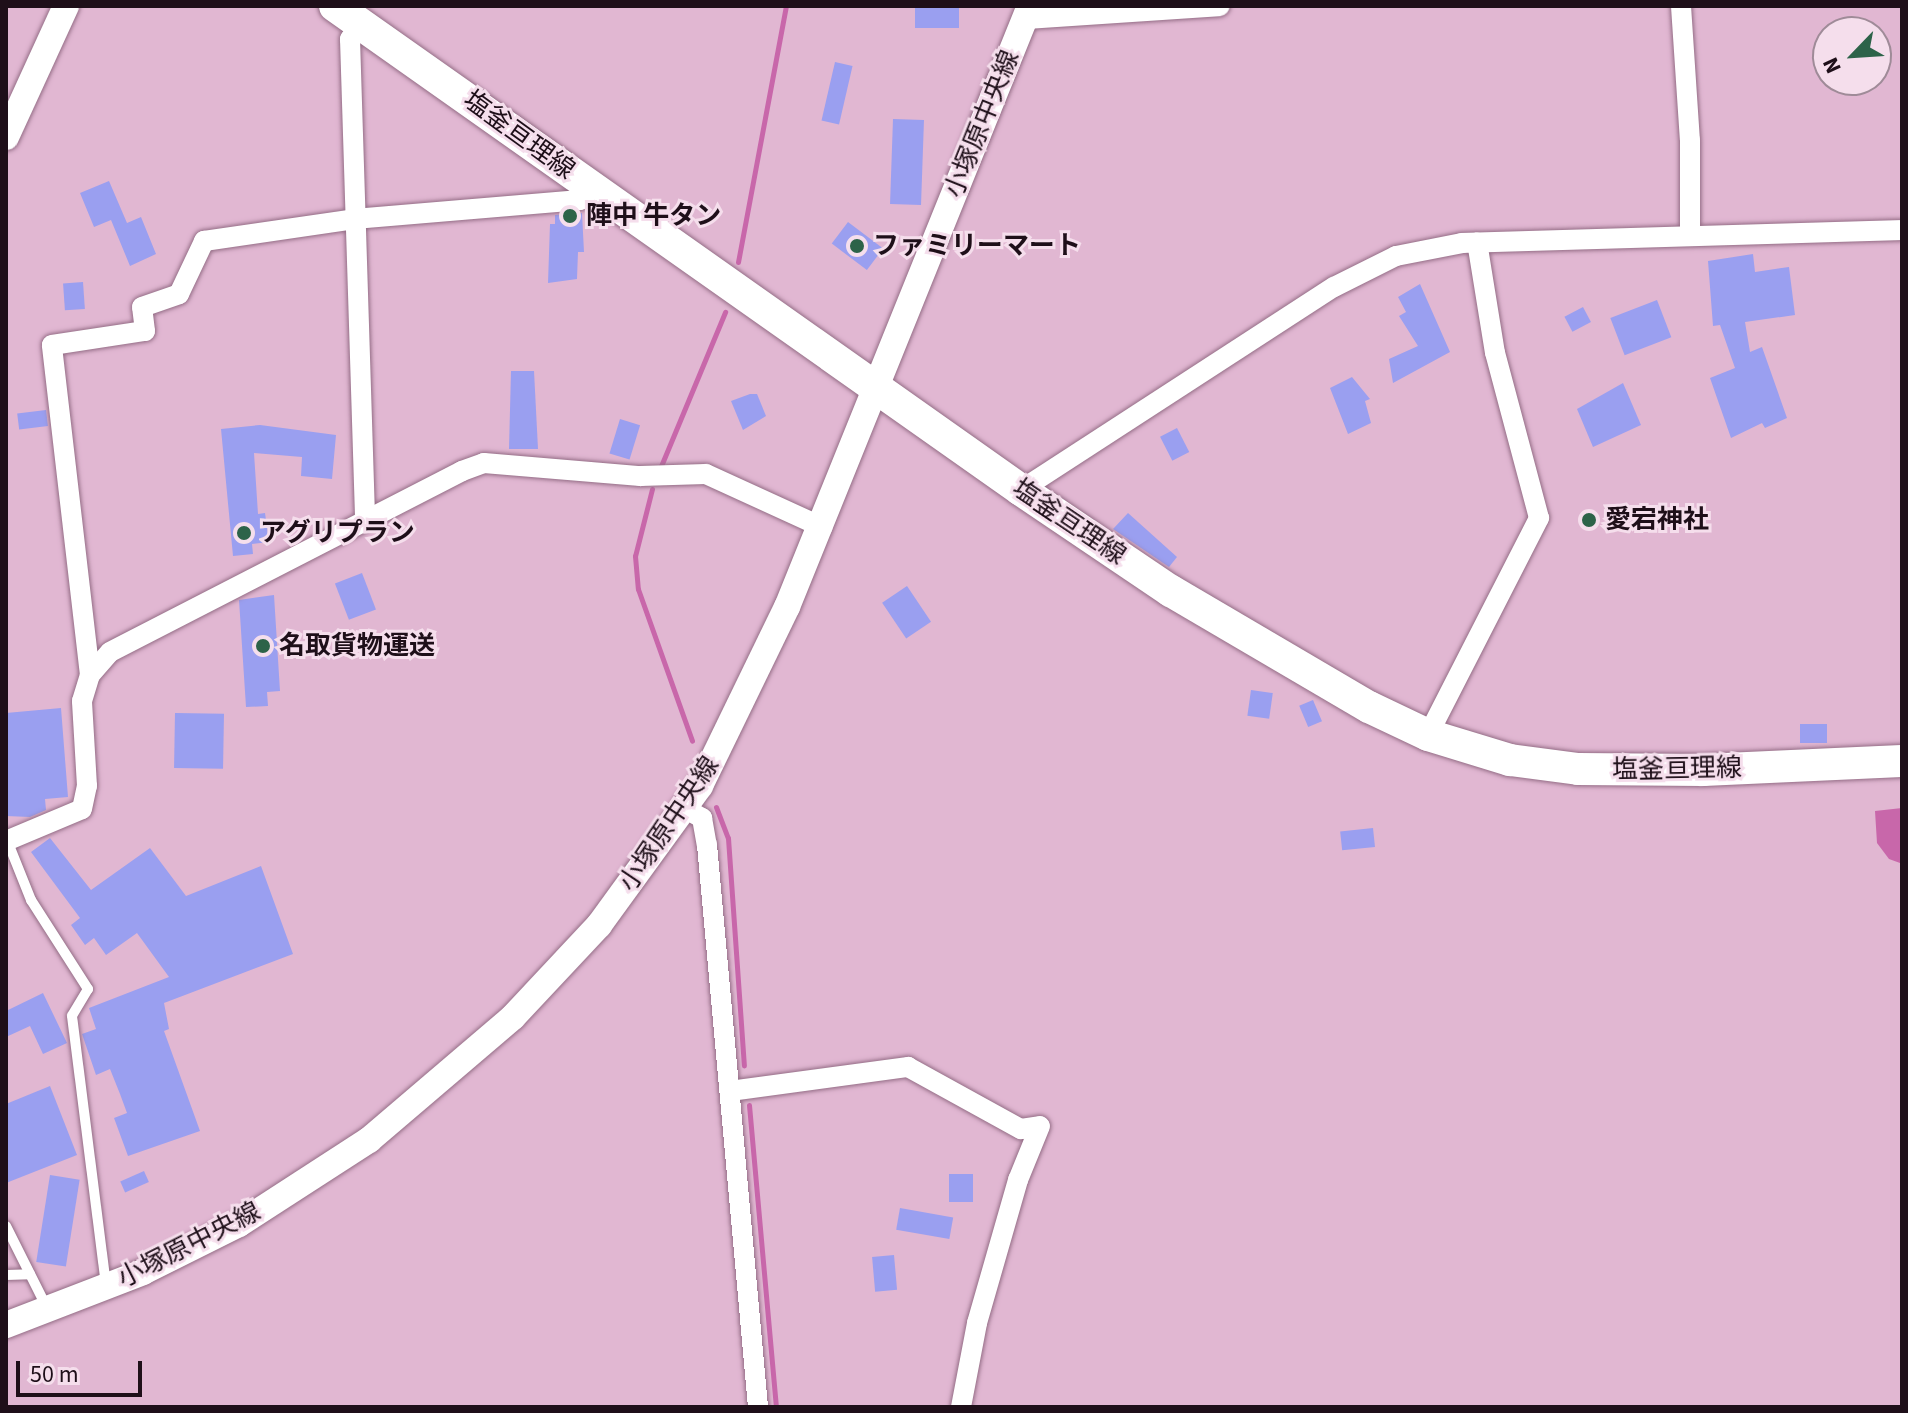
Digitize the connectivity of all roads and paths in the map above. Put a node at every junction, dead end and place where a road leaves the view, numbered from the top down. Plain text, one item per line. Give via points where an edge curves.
1 (66, 6) edge
2 (1220, 6) edge
3 (1681, 6) edge
4 (1028, 12) edge
5 (348, 15) edge
6 (6, 137) edge
7 (589, 186) junction
8 (354, 219) junction
9 (1902, 230) edge
10 (1690, 236) junction
11 (1477, 242) junction
12 (876, 388) junction
13 (1021, 490) junction
14 (365, 521) junction
15 (822, 527) junction
16 (90, 675) junction
17 (1428, 735) junction
18 (1902, 761) edge
19 (684, 808) junction
20 (6, 841) edge
21 (730, 1091) junction
22 (6, 1226) edge
23 (30, 1274) junction
24 (6, 1275) edge
25 (106, 1287) junction
26 (48, 1309) junction
27 (6, 1325) edge
28 (758, 1407) edge
29 (961, 1407) edge

1 - 6 street
2 - 4 street
3 - 10 street
4 - 12 street, 小塚原中央線
5 - 7 main road, 塩釜亘理線
5 - 8 street
7 - 8 street via 580,200
7 - 12 main road, 塩釜亘理線
8 - 14 street
8 - 16 street via 204,241 179,294 142,307 145,331 52,345
9 - 10 street
10 - 11 street
11 - 13 street via 1435,245 1396,256 1334,287
11 - 17 street via 1495,353 1539,518
12 - 13 main road, 塩釜亘理線
12 - 15 street, 小塚原中央線
13 - 17 main road, 塩釜亘理線 via 1171,591 1369,707
14 - 15 street via 484,463 640,476 706,474
14 - 16 street via 110,652
15 - 19 street, 小塚原中央線 via 720,747
16 - 20 street via 82,701 87,786 82,809
17 - 18 main road, 塩釜亘理線 via 1510,760 1578,769 1703,770
19 - 21 street via 702,818 707,845
19 - 25 street, 小塚原中央線 via 599,925 513,1017 427,1095 369,1140 239,1224
20 - 25 lane via 31,900 88,989 72,1016
21 - 28 street
21 - 29 street via 908,1067 1021,1129 1040,1126 1018,1180 977,1323
22 - 23 lane
23 - 24 lane
23 - 26 lane
25 - 26 street, 小塚原中央線
26 - 27 street, 小塚原中央線

